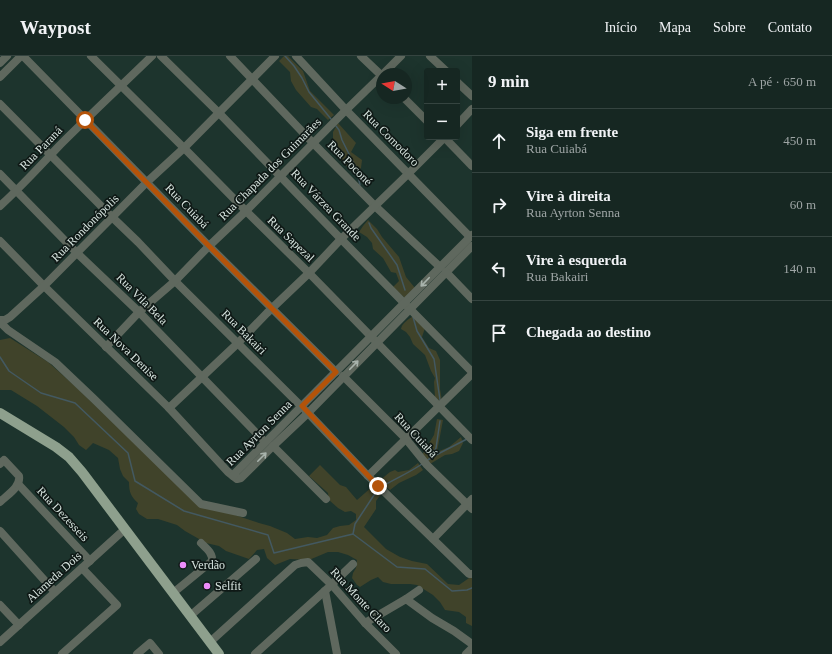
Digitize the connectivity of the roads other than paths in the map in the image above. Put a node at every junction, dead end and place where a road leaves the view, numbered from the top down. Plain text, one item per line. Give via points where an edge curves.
1 (7, 56) edge
2 (22, 56) edge
3 (91, 56) edge
4 (152, 56) edge
5 (161, 56) edge
6 (230, 56) edge
7 (276, 56) edge
8 (296, 56) edge
9 (361, 56) edge
10 (401, 56) edge
11 (430, 56) edge
12 (0, 63) edge
13 (389, 68) edge
14 (443, 68) edge
15 (376, 70) edge
16 (0, 77) edge
17 (253, 79) junction
18 (376, 81) edge
19 (460, 85) edge
20 (121, 86) junction
21 (472, 96) edge
22 (0, 104) edge
23 (410, 104) edge
24 (472, 109) edge
25 (346, 110) junction
26 (219, 113) junction
27 (424, 117) edge
28 (85, 120) junction
29 (460, 122) edge
30 (442, 140) edge
31 (448, 140) edge
32 (313, 143) junction
33 (184, 148) junction
34 (50, 155) junction
35 (472, 166) edge
36 (409, 173) junction
37 (0, 174) edge
38 (280, 176) junction
39 (147, 182) junction
40 (17, 191) junction
41 (0, 206) edge
42 (376, 206) junction
43 (246, 211) junction
44 (112, 217) junction
45 (471, 236) edge
46 (341, 238) junction
47 (0, 241) edge
48 (209, 246) junction
49 (472, 246) edge
50 (77, 253) junction
51 (443, 269) junction
52 (308, 273) junction
53 (175, 281) junction
54 (44, 286) junction
55 (472, 300) edge
56 (407, 306) junction
57 (272, 308) junction
58 (139, 312) junction
59 (0, 321) edge
60 (374, 339) junction
61 (238, 343) junction
62 (106, 347) junction
63 (472, 373) edge
64 (339, 374) junction
65 (202, 377) junction
66 (439, 407) junction
67 (169, 408) junction
68 (305, 410) junction
69 (0, 413) edge
70 (470, 438) edge
71 (406, 439) junction
72 (269, 444) junction
73 (2, 462) edge
74 (233, 476) joint
75 (368, 476) junction
76 (19, 485) junction
77 (326, 498) dead end
78 (0, 502) edge
79 (470, 504) edge
80 (244, 513) dead end
81 (125, 529) junction
82 (0, 531) edge
83 (433, 539) junction
84 (201, 543) dead end
85 (256, 559) dead end
86 (90, 561) junction
87 (353, 564) dead end
88 (82, 568) junction
89 (472, 574) edge
90 (332, 585) junction
91 (418, 590) dead end
92 (325, 591) junction
93 (55, 592) junction
94 (173, 593) junction
95 (406, 599) junction
96 (0, 605) edge
97 (190, 616) junction
98 (366, 623) junction
99 (19, 625) junction
100 (0, 642) edge
101 (210, 642) junction
102 (472, 644) edge
103 (472, 648) edge
104 (62, 654) edge
105 (137, 654) edge
106 (159, 654) edge
107 (219, 654) edge
108 (255, 654) edge
109 (337, 654) edge
110 (396, 654) edge
111 (466, 654) edge

1 - 12 street
2 - 16 street
2 - 28 street, Rua Cuiabá
3 - 20 street, Rua Sapezal
4 - 20 street, Rua Paraná
5 - 26 street, Rua Várzea Grande
6 - 17 street, Rua Poconé
7 - 17 street
8 - 25 street, Rua Comodoro
9 - 15 street
10 - 13 street, Rua Chapada dos Guimarães
11 - 14 street
17 - 26 street
17 - 32 street, Rua Poconé
18 - 25 street, Rua Chapada dos Guimarães
19 - 21 street
20 - 28 street, Rua Paraná
20 - 33 street, Rua Sapezal
22 - 34 street, Rua Bakairi
23 - 27 street
24 - 29 street
25 - 32 street, Rua Chapada dos Guimarães
25 - 36 street, Rua Comodoro
26 - 33 street
26 - 38 street, Rua Várzea Grande
28 - 34 street, Rua Paraná
28 - 39 street, Rua Cuiabá
30 - 36 street
31 - 35 street
32 - 38 street, Rua Chapada dos Guimarães
32 - 42 street, Rua Poconé
33 - 39 street, Rua Rondonópolis
33 - 43 street, Rua Sapezal
34 - 40 street, Rua Paraná
34 - 44 street, Rua Bakairi
36 - 42 street
36 - 45 street, Rua Comodoro
37 - 40 street, Rua Vila Bela
38 - 43 street, Rua Chapada dos Guimarães
38 - 46 street, Rua Várzea Grande
39 - 44 street, Rua Rondonópolis
39 - 48 street, Rua Cuiabá
40 - 41 street, Rua Paraná
40 - 50 street, Rua Vila Bela
42 - 46 street
42 - 51 street, Rua Poconé
43 - 48 street, Rua Chapada dos Guimarães
43 - 52 street, Rua Sapezal
44 - 50 street, Rua Rondonópolis
44 - 53 street, Rua Bakairi
45 - 51 street, Rua Ayrton Senna
46 - 52 street
46 - 56 street, Rua Várzea Grande
47 - 54 street, Rua Nova Denise
48 - 53 street, Rua Chapada dos Guimarães
48 - 57 street, Rua Cuiabá
49 - 51 street, Rua Ayrton Senna
50 - 54 street, Rua Rondonópolis
50 - 58 street, Rua Vila Bela
51 - 55 street, Rua Poconé
51 - 56 street, Rua Ayrton Senna
52 - 57 street
52 - 60 street, Rua Sapezal
53 - 58 street, Rua Chapada dos Guimarães
53 - 61 street, Rua Bakairi
54 - 59 street, Rua Rondonópolis via 10,318
54 - 62 street, Rua Nova Denise
56 - 60 street, Rua Ayrton Senna
56 - 63 street, Rua Várzea Grande
57 - 61 street
57 - 64 street, Rua Cuiabá
58 - 62 street, Rua Chapada dos Guimarães
58 - 65 street, Rua Vila Bela
59 - 80 street via 8,330 55,362 200,504
60 - 64 street, Rua Ayrton Senna
60 - 66 street, Rua Sapezal
61 - 65 street
61 - 68 street, Rua Bakairi
62 - 67 street, Rua Nova Denise
63 - 66 street
64 - 68 street, Rua Ayrton Senna
64 - 71 street, Rua Cuiabá
65 - 67 street
65 - 72 street, Rua Vila Bela
66 - 70 street, Rua Sapezal
66 - 71 street
67 - 74 street, Rua Nova Denise
68 - 72 street, Rua Ayrton Senna
68 - 75 street, Rua Bakairi
69 - 81 main road via 69,457
71 - 75 street
71 - 79 street, Rua Cuiabá via 425,462
72 - 74 street, Rua Ayrton Senna
72 - 77 street, Rua Vila Bela
73 - 76 street, Rua Dezesseis via 19,476
75 - 83 street, Rua Bakairi
76 - 78 street, Rua Dezesseis
76 - 86 street, Rua Dezesseis
79 - 83 street
81 - 86 street, Alameda Dois
81 - 94 main road
82 - 93 street
83 - 89 street, Rua Bakairi via 469,574
84 - 94 street via 211,552 212,561
85 - 97 street
86 - 88 street, Alameda Dois
87 - 90 street
88 - 93 street, Alameda Dois
88 - 104 street via 116,605
90 - 92 street
90 - 98 street, Rua Monte Claro
90 - 101 street, Rua Monte Claro via 308,562 295,565
91 - 95 street
92 - 108 street
92 - 109 street
93 - 99 street, Alameda Dois
94 - 97 main road
95 - 98 street
95 - 102 street
96 - 99 street
97 - 101 main road
98 - 110 street, Rua Monte Claro
99 - 100 street, Alameda Dois
101 - 107 main road
103 - 111 street
105 - 106 street via 150,643

